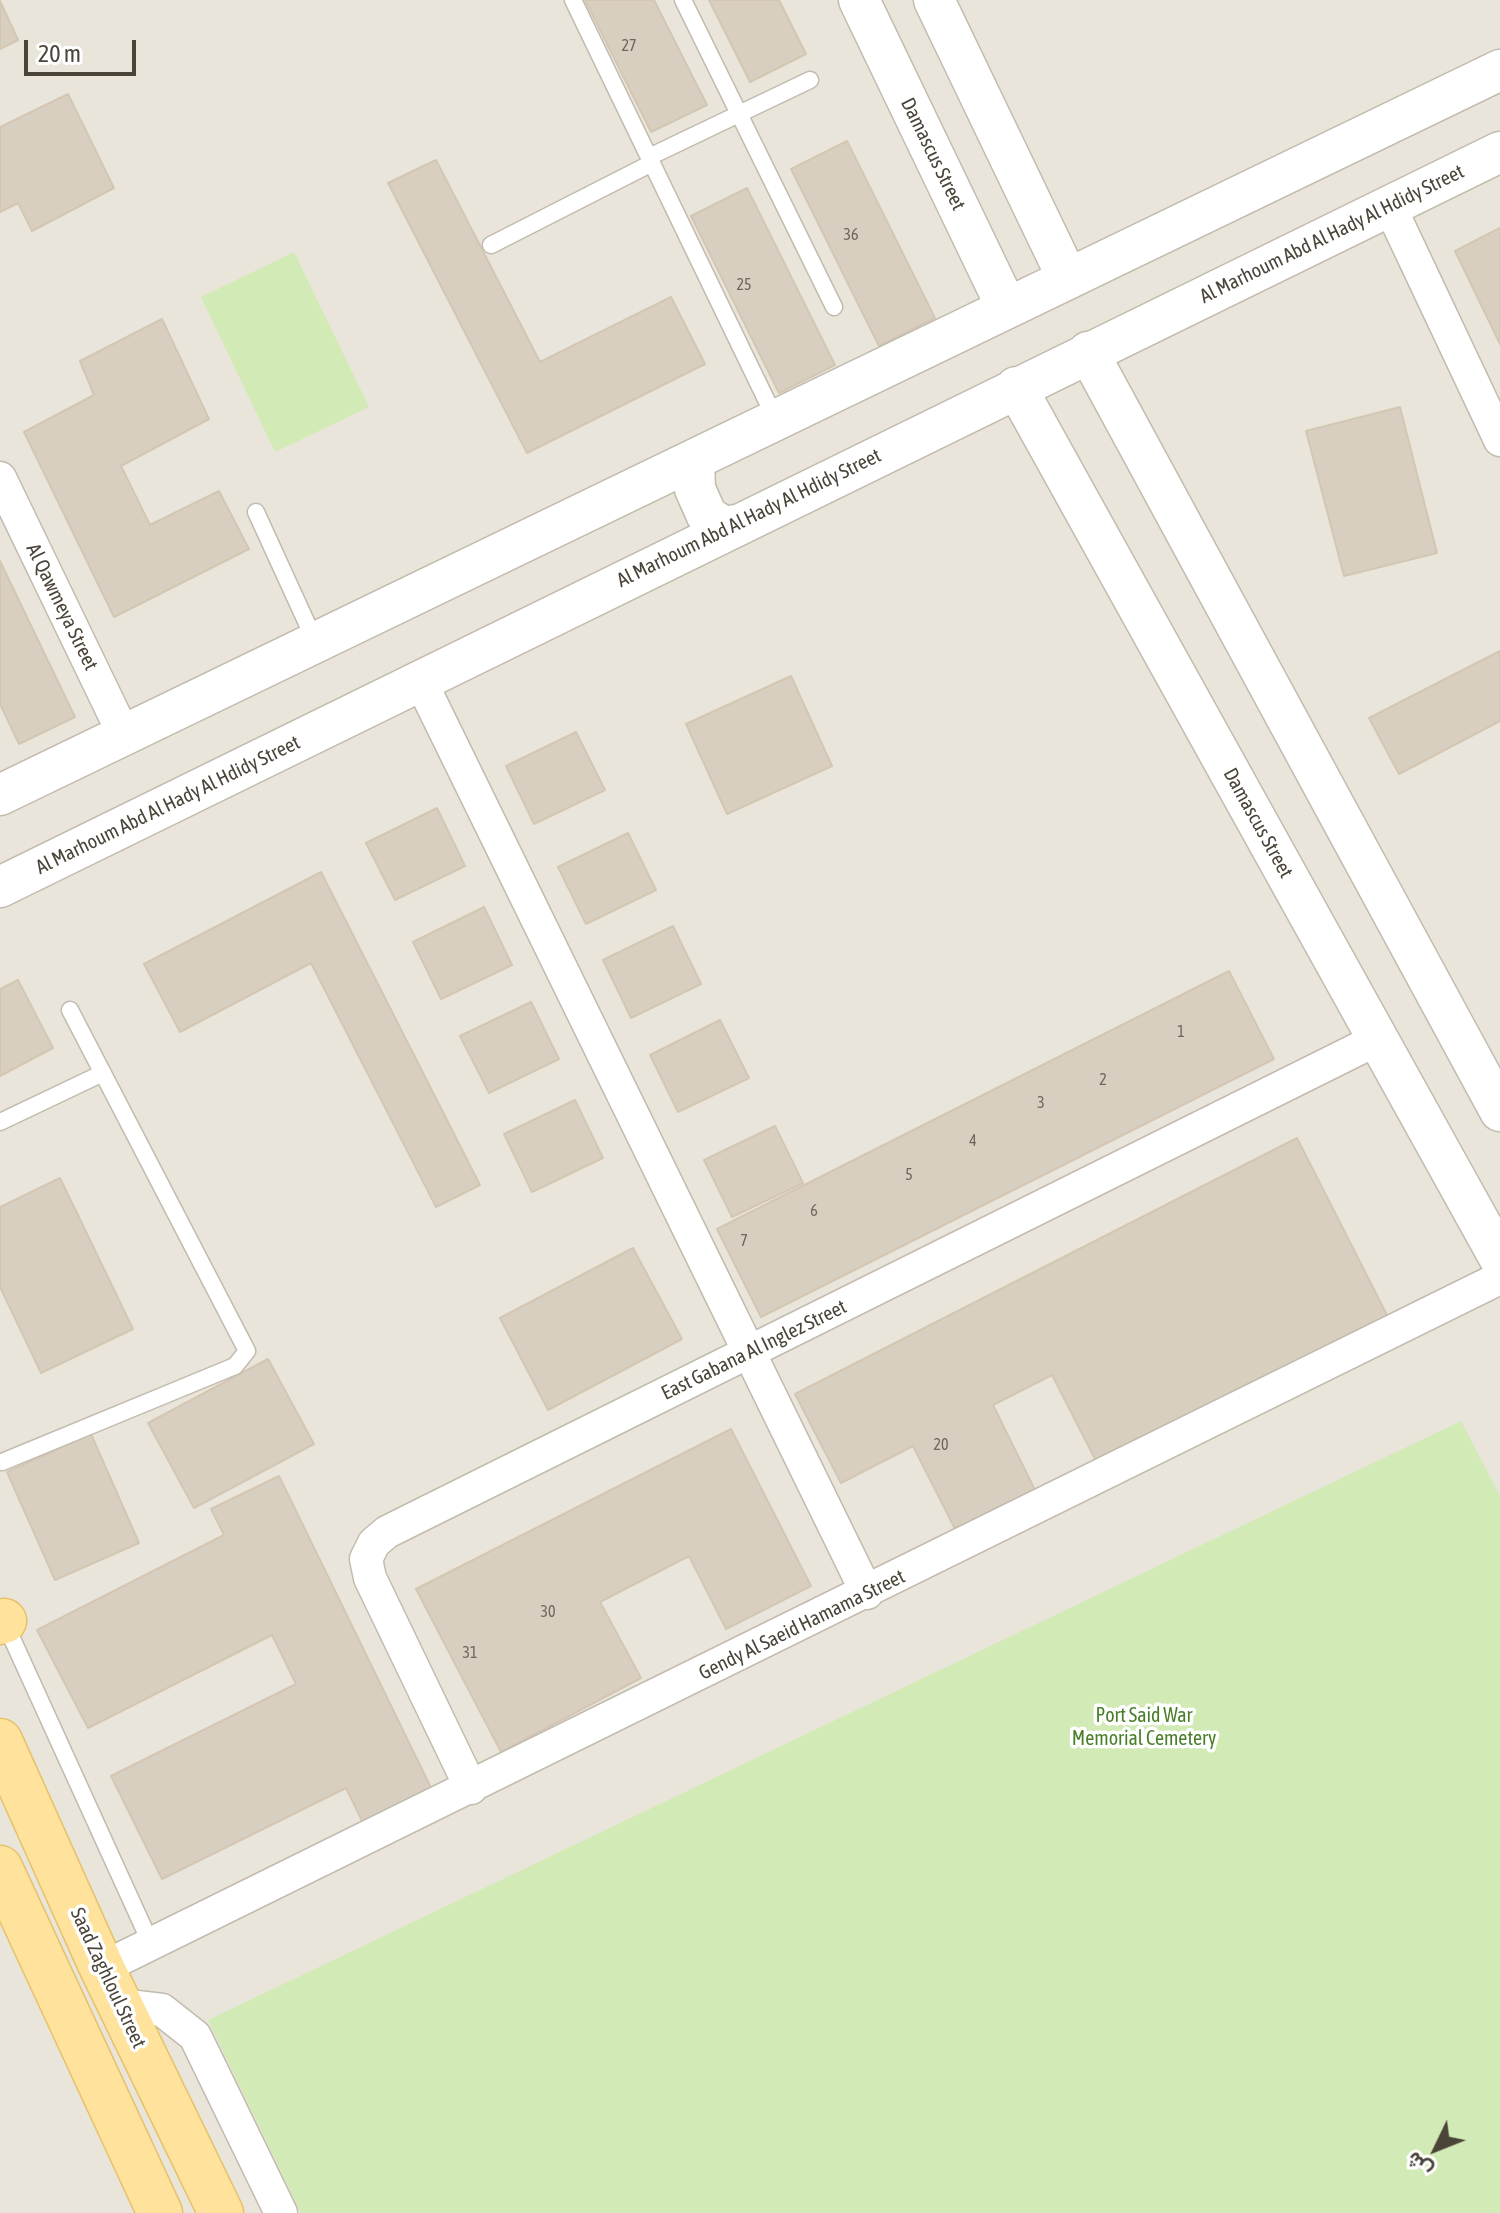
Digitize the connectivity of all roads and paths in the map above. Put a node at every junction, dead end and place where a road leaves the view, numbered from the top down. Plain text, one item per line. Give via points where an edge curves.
1 (573, 0) edge
2 (683, 0) edge
3 (859, 0) edge
4 (934, 0) edge
5 (1500, 70) edge
6 (810, 80) dead end
7 (739, 114) junction
8 (1500, 152) edge
9 (650, 160) junction
10 (1390, 207) junction
11 (491, 245) dead end
12 (1068, 279) junction
13 (834, 307) dead end
14 (1007, 308) junction
15 (1088, 352) junction
16 (1016, 387) junction
17 (776, 420) junction
18 (1500, 440) edge
19 (694, 460) junction
20 (0, 478) edge
21 (256, 512) dead end
22 (736, 525) junction
23 (316, 643) junction
24 (420, 680) junction
25 (124, 735) junction
26 (0, 795) edge
27 (0, 887) edge
28 (70, 1010) dead end
29 (1378, 1039) junction
30 (103, 1073) junction
31 (1500, 1111) edge
32 (0, 1122) edge
33 (1500, 1259) edge
34 (1500, 1278) edge
35 (749, 1352) junction
36 (2, 1462) dead end
37 (867, 1593) junction
38 (1, 1618) edge
39 (0, 1741) edge
40 (471, 1788) junction
41 (0, 1868) edge
42 (151, 1944) junction
43 (111, 1986) junction
44 (160, 2213) edge
45 (221, 2213) edge
46 (281, 2213) edge

1 - 9 lane
2 - 7 lane
3 - 14 street, Damascus Street
4 - 12 street
5 - 12 street
6 - 7 lane
7 - 9 lane
7 - 13 lane
8 - 10 street, Al Marhoum Abd Al Hady Al Hdidy Street
9 - 11 lane
9 - 17 lane
10 - 15 street, Al Marhoum Abd Al Hady Al Hdidy Street
10 - 18 street
12 - 14 street
14 - 17 street
15 - 16 street, Al Marhoum Abd Al Hady Al Hdidy Street
15 - 31 street via 1481,1061
16 - 22 street, Al Marhoum Abd Al Hady Al Hdidy Street
16 - 29 street, Damascus Street
17 - 19 street
19 - 22 street via 695,489 707,516 724,527
19 - 23 street
20 - 25 street, Al Qawmeya Street
21 - 23 lane
22 - 24 street, Al Marhoum Abd Al Hady Al Hdidy Street
23 - 25 street
24 - 27 street, Al Marhoum Abd Al Hady Al Hdidy Street
24 - 35 street
25 - 26 street
28 - 30 lane
29 - 33 street, Damascus Street
29 - 35 street, East Gabana Al Inglez Street
30 - 32 lane
30 - 36 lane via 247,1351 235,1366
34 - 37 street, Gendy Al Saeid Hamama Street
35 - 37 street
35 - 40 street, East Gabana Al Inglez Street via 374,1543 366,1559 370,1578
37 - 40 street, Gendy Al Saeid Hamama Street
38 - 42 lane
39 - 43 main road, Saad Zaghloul Street
40 - 42 street, Gendy Al Saeid Hamama Street
41 - 44 main road
42 - 43 street, Gendy Al Saeid Hamama Street
43 - 45 main road, Saad Zaghloul Street
43 - 46 street via 162,2010 195,2036

